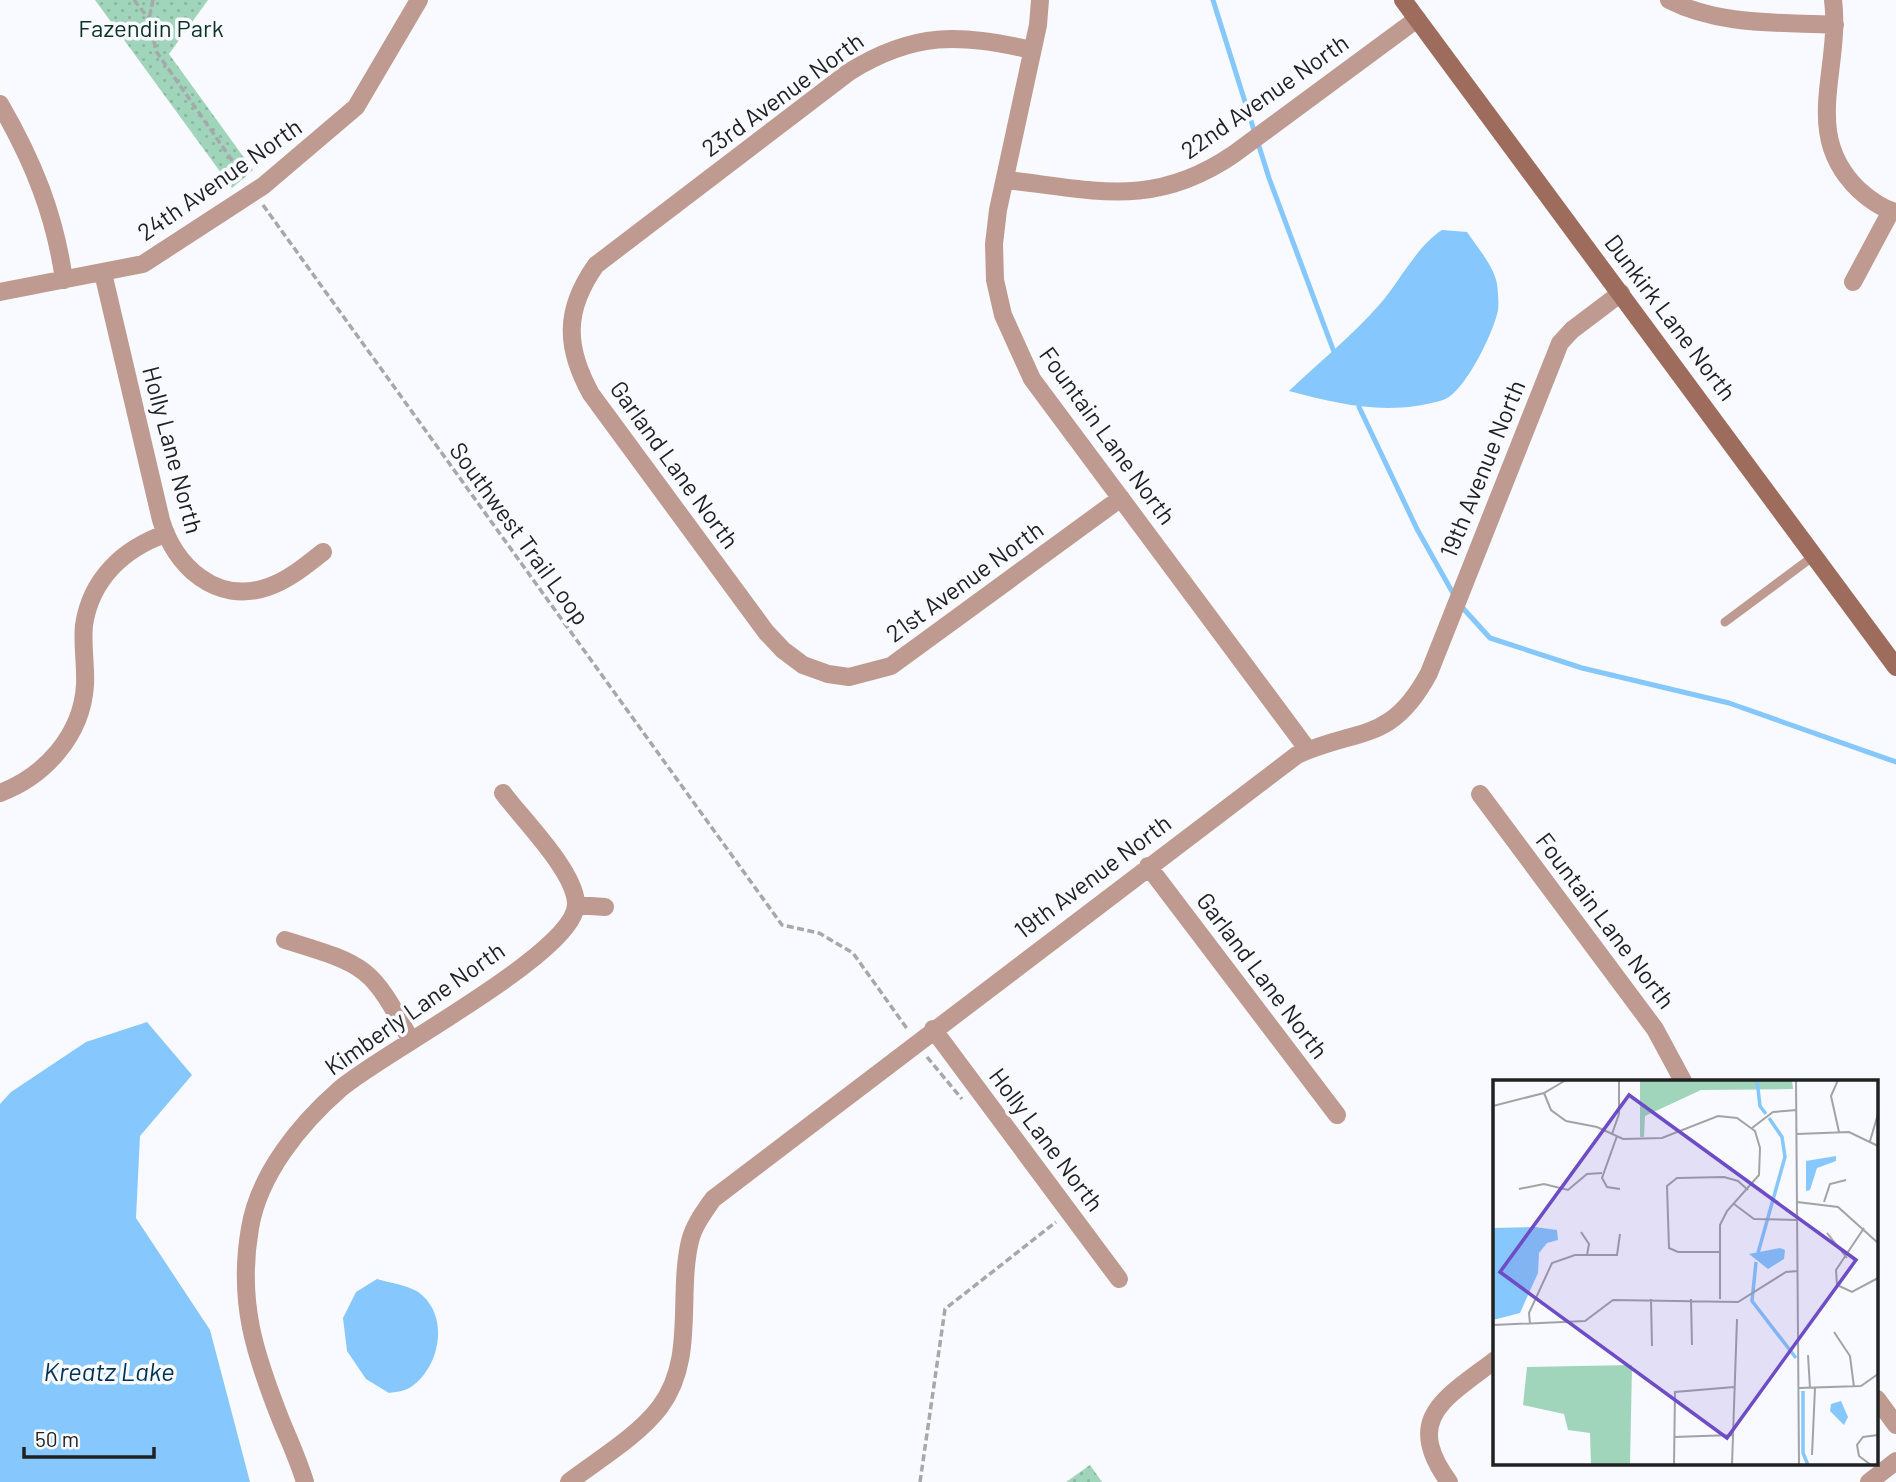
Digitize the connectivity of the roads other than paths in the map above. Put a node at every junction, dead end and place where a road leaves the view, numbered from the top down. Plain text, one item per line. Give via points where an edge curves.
1 (419, 0) edge
2 (1040, 0) edge
3 (1403, 0) edge
4 (1669, 0) edge
5 (1833, 0) edge
6 (1417, 19) junction
7 (1835, 25) junction
8 (1032, 50) junction
9 (0, 104) edge
10 (1006, 180) junction
11 (1893, 211) edge
12 (611, 252) joint
13 (103, 273) junction
14 (64, 280) junction
15 (1853, 282) dead end
16 (0, 292) edge
17 (1621, 293) junction
18 (1121, 498) junction
19 (165, 534) junction
20 (323, 552) dead end
21 (1815, 555) junction
22 (1725, 622) dead end
23 (1896, 667) edge
24 (828, 674) joint
25 (1308, 750) junction
26 (0, 793) edge
27 (503, 793) dead end
28 (1480, 794) dead end
29 (1148, 866) junction
30 (576, 905) junction
31 (605, 907) dead end
32 (285, 940) dead end
33 (933, 1029) junction
34 (411, 1041) junction
35 (1682, 1080) edge
36 (1337, 1115) dead end
37 (1119, 1279) dead end
38 (1493, 1362) edge
39 (1878, 1400) edge
40 (1896, 1425) edge
41 (1896, 1461) edge
42 (305, 1482) edge
43 (569, 1482) edge
44 (1449, 1482) edge
45 (1869, 1482) edge

1 - 13 street, 24th Avenue North via 356,107 254,191 143,264
2 - 8 street
3 - 6 street, Dunkirk Lane North
4 - 7 street via 1729,20
5 - 7 street
6 - 10 street, 22nd Avenue North via 1207,173 1176,186 1110,191
6 - 17 street, Dunkirk Lane North
7 - 11 street via 1825,110 1827,136 1850,181 1868,199
8 - 10 street, Fountain Lane North
8 - 12 street, 23rd Avenue North via 965,37 934,37 876,55
9 - 14 street via 45,192
10 - 18 street, Fountain Lane North via 994,244 995,281 1003,314 1032,379
11 - 15 street
12 - 24 street, Garland Lane North via 584,283 576,303 572,349 579,372 766,632 803,665
13 - 14 street, 24th Avenue North
13 - 19 street, Holly Lane North
14 - 16 street
17 - 21 street, Dunkirk Lane North
17 - 25 street, 19th Avenue North via 1560,343 1416,697 1396,718 1373,731
18 - 24 street, 21st Avenue North via 891,666 849,677
18 - 25 street, Fountain Lane North
19 - 20 street, Holly Lane North via 180,562 199,577 220,588 244,591 267,588 288,578
19 - 26 street via 123,555 103,576 90,600 84,627 85,686 79,715 66,742 38,772 22,785
21 - 22 lane
21 - 23 street, Dunkirk Lane North
25 - 29 street, 19th Avenue North
27 - 30 street via 567,876
28 - 35 street, Fountain Lane North via 1655,1029
29 - 33 street, 19th Avenue North
29 - 36 street, Garland Lane North
30 - 31 street
30 - 34 street, Kimberly Lane North via 570,924 559,936 484,994
32 - 34 street via 340,957 374,978
33 - 37 street, Holly Lane North
33 - 43 street, 19th Avenue North via 713,1199 690,1240 682,1346 671,1387 659,1408 642,1424
34 - 42 street, Kimberly Lane North via 342,1087 308,1120 280,1156 250,1224 245,1272 249,1332
38 - 44 street via 1450,1395 1430,1423 1432,1457
39 - 40 street
41 - 45 street

